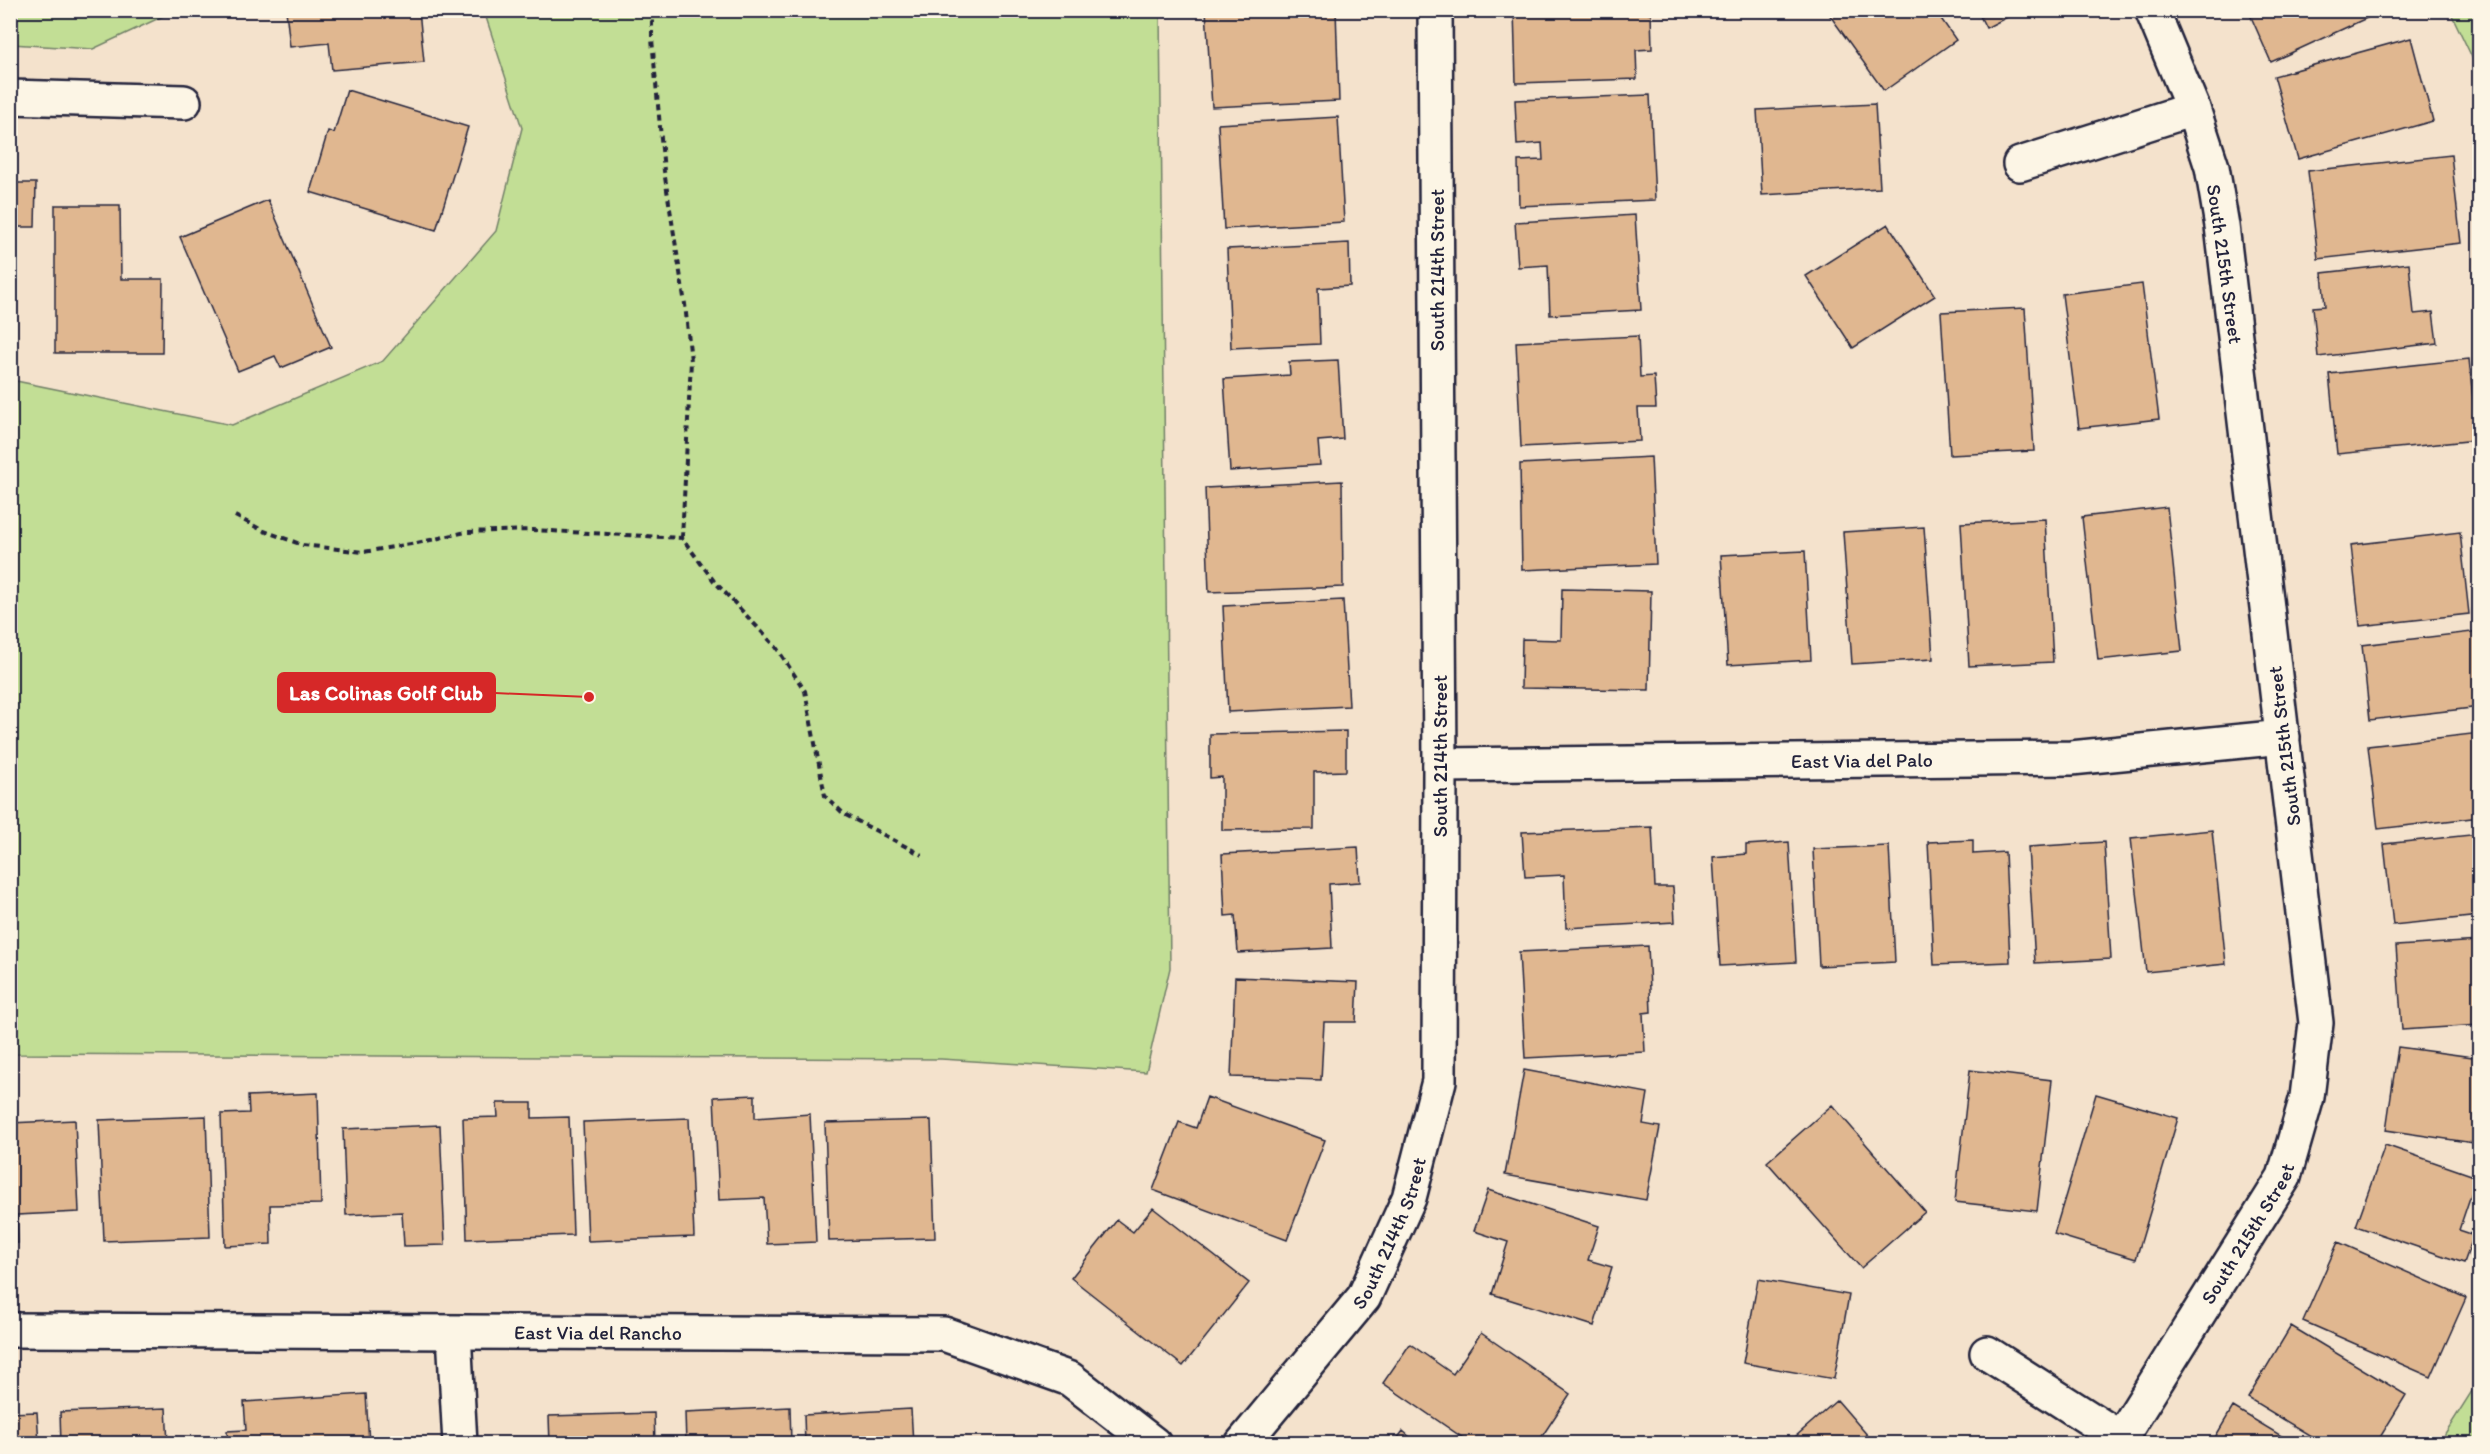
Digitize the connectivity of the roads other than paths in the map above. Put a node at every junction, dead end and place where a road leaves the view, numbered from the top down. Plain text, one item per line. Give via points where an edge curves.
1 (1435, 10) edge
2 (2152, 10) edge
3 (10, 97) edge
4 (184, 102) dead end
5 (2193, 109) junction
6 (2020, 164) dead end
7 (2283, 737) junction
8 (1440, 765) junction
9 (10, 1330) edge
10 (454, 1333) junction
11 (1987, 1353) dead end
12 (2119, 1441) edge
13 (460, 1443) edge
14 (1155, 1443) edge
15 (1242, 1443) edge

1 - 8 street, South 214th Street
2 - 5 street, South 215th Street
3 - 4 street
5 - 6 street
5 - 7 street, South 215th Street via 2212,167 2222,226
7 - 8 street, East Via del Palo via 2071,758
7 - 12 street, South 215th Street via 2316,1023 2307,1097 2284,1178
8 - 15 street, South 214th Street via 1439,1081 1409,1198 1364,1297
9 - 10 street, East Via del Rancho
10 - 13 street
10 - 14 street, East Via del Rancho via 944,1334 1070,1379
11 - 12 street

